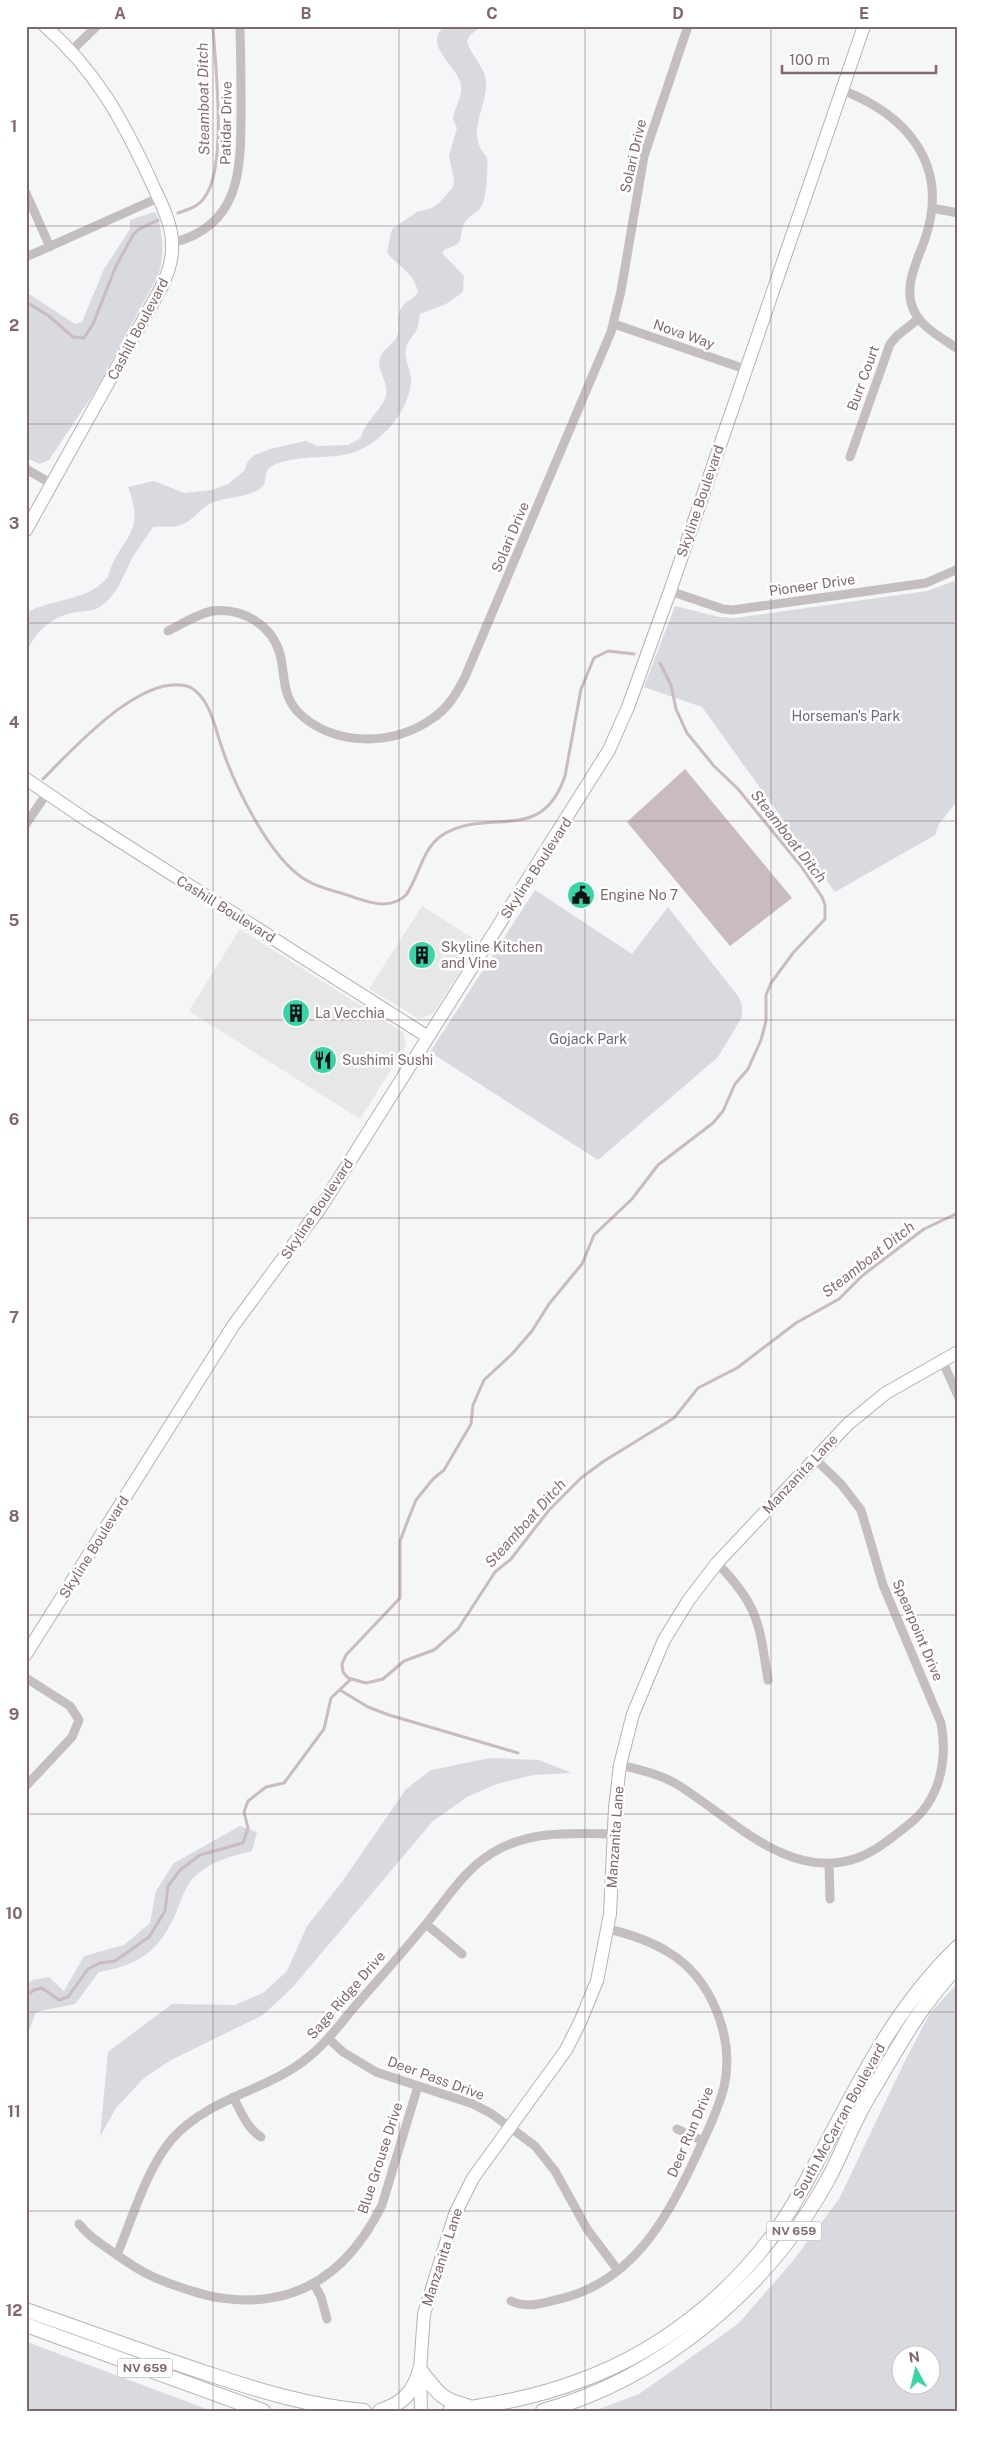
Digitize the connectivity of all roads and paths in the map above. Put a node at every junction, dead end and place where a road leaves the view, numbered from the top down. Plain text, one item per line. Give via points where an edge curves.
1 (45, 26) edge
2 (97, 26) edge
3 (688, 26) edge
4 (864, 26) edge
5 (240, 31) dead end
6 (71, 51) junction
7 (842, 90) junction
8 (26, 193) edge
9 (158, 198) junction
10 (932, 208) junction
11 (958, 213) edge
12 (172, 243) junction
13 (50, 247) junction
14 (26, 257) edge
15 (918, 319) junction
16 (614, 324) junction
17 (958, 349) edge
18 (745, 370) junction
19 (850, 457) dead end
20 (26, 469) edge
21 (52, 484) junction
22 (26, 530) edge
23 (958, 569) edge
24 (670, 591) junction
25 (168, 631) dead end
26 (26, 779) edge
27 (47, 793) junction
28 (26, 824) edge
29 (428, 1037) junction
30 (958, 1352) edge
31 (942, 1360) junction
32 (958, 1396) edge
33 (814, 1459) junction
34 (717, 1563) junction
35 (26, 1654) edge
36 (26, 1678) edge
37 (768, 1680) dead end
38 (620, 1765) junction
39 (26, 1786) edge
40 (614, 1834) junction
41 (829, 1863) junction
42 (830, 1899) dead end
43 (426, 1924) junction
44 (608, 1929) junction
45 (958, 1948) edge
46 (462, 1954) dead end
47 (958, 1966) edge
48 (328, 2038) junction
49 (418, 2086) junction
50 (233, 2097) junction
51 (511, 2127) junction
52 (677, 2129) dead end
53 (261, 2137) dead end
54 (702, 2141) junction
55 (79, 2224) dead end
56 (117, 2255) junction
57 (617, 2269) junction
58 (314, 2284) junction
59 (510, 2301) dead end
60 (26, 2310) edge
61 (327, 2319) dead end
62 (26, 2324) edge
63 (420, 2370) junction
64 (472, 2408) junction
65 (264, 2411) edge
66 (364, 2411) edge
67 (380, 2411) edge
68 (421, 2411) edge
69 (450, 2411) edge
70 (543, 2411) edge

1 - 6 street, Cashill Boulevard
2 - 6 street
3 - 16 street, Solari Drive via 644,156
4 - 7 street, Skyline Boulevard
5 - 12 street, Patidar Drive via 241,163 234,191 212,222 190,237
6 - 9 street, Cashill Boulevard via 112,102
7 - 10 street via 878,106 906,130 924,158
7 - 18 street, Skyline Boulevard
8 - 13 street
9 - 12 street, Cashill Boulevard
9 - 13 street
10 - 11 street
10 - 15 street via 928,230 910,281 911,304
12 - 21 street, Cashill Boulevard via 170,269 162,288
13 - 14 street
15 - 17 street
15 - 19 street, Burr Court via 890,344
16 - 18 street, Nova Way
16 - 25 street, Solari Drive via 465,677 448,706 434,718 416,729 382,739 367,740 334,733 307,719 290,702 276,643 262,624 237,612 212,611
18 - 24 street, Skyline Boulevard
20 - 21 street
21 - 22 street, Cashill Boulevard
23 - 24 street, Pioneer Drive via 926,583 733,610
24 - 29 street, Skyline Boulevard via 609,750
26 - 27 street, Cashill Boulevard
27 - 28 street
27 - 29 street, Cashill Boulevard
29 - 35 street, Skyline Boulevard via 307,1229 234,1326
30 - 31 street, Manzanita Lane
31 - 32 street
31 - 33 street, Manzanita Lane via 868,1406
33 - 34 street, Manzanita Lane
33 - 41 street, Spearpoint Drive via 842,1484 861,1510 883,1585 937,1711 944,1739 942,1771 937,1787 910,1824 875,1849 846,1861
34 - 37 street via 739,1587 753,1609
34 - 38 street, Manzanita Lane via 675,1620 652,1663 633,1714
36 - 39 street via 70,1706 78,1720 72,1737
38 - 40 street, Manzanita Lane
38 - 41 street, Spearpoint Drive via 658,1775 677,1785 776,1851 809,1862
40 - 43 street, Sage Ridge Drive via 547,1834 510,1843 463,1876
40 - 44 street, Manzanita Lane
41 - 42 street
43 - 46 street
43 - 48 street, Sage Ridge Drive
44 - 51 street, Manzanita Lane via 597,1981 573,2037
44 - 54 street, Deer Run Drive via 652,1943 677,1958 700,1982 716,2011 726,2040 726,2071 717,2110
45 - 64 main road, South McCarran Boulevard / NV 659 via 923,1983 901,2012 791,2209 771,2238 721,2293 662,2339 613,2366 544,2393
47 - 70 main road, South McCarran Boulevard / NV 659 via 901,2038 858,2114 827,2181 760,2274 720,2314 658,2359 592,2393
48 - 49 street, Deer Pass Drive via 359,2063
48 - 50 street, Sage Ridge Drive via 303,2061
49 - 51 street, Deer Pass Drive via 473,2104
49 - 58 street, Blue Grouse Drive via 382,2205 373,2223 358,2247 342,2264
50 - 53 street via 252,2132
50 - 56 street, Sage Ridge Drive via 190,2121 165,2149 154,2166
51 - 57 street, Deer Pass Drive via 547,2158 587,2229
51 - 63 street, Manzanita Lane via 473,2178 455,2214 427,2301
52 - 54 street
54 - 57 street, Deer Run Drive via 665,2218 646,2243
55 - 56 street, Blue Grouse Drive
56 - 58 street, Blue Grouse Drive via 141,2273 220,2298 267,2299 298,2292
57 - 59 street, Deer Run Drive via 599,2283 574,2295 529,2305
58 - 61 street
60 - 66 main road, NV 659 via 274,2394
62 - 65 main road, NV 659
63 - 64 main road via 445,2400
63 - 67 main road via 416,2386 405,2398
63 - 68 street, Manzanita Lane
64 - 69 main road, South McCarran Boulevard / NV 659

